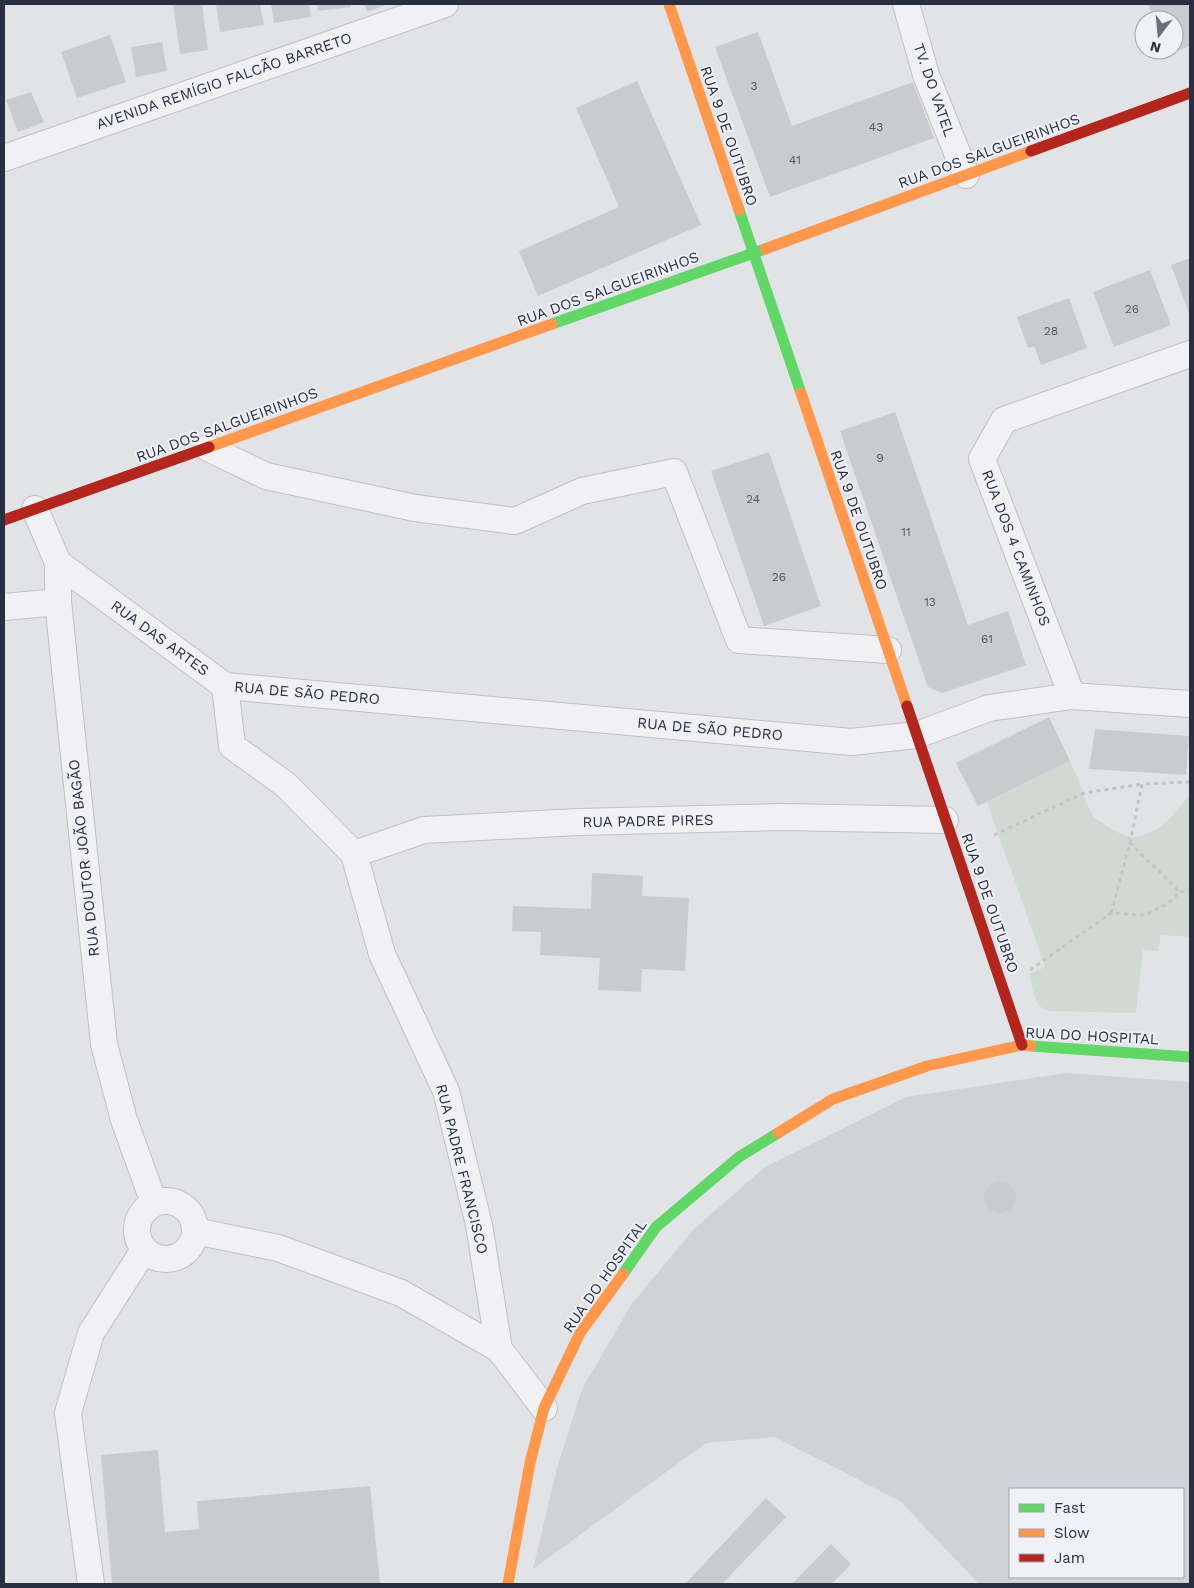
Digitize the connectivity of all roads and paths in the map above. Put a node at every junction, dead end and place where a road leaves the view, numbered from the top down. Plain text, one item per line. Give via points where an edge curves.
1 (445, 4) edge
2 (668, 4) edge
3 (906, 4) edge
4 (1190, 93) edge
5 (4, 158) edge
6 (966, 176) junction
7 (753, 253) junction
8 (1190, 354) edge
9 (208, 448) junction
10 (36, 509) junction
11 (4, 520) edge
12 (58, 564) junction
13 (58, 602) junction
14 (4, 607) edge
15 (888, 650) junction
16 (225, 686) junction
17 (1072, 696) junction
18 (1190, 704) edge
19 (917, 735) junction
20 (1190, 782) edge
21 (1142, 784) junction
22 (945, 820) junction
23 (994, 836) dead end
24 (1130, 843) junction
25 (354, 854) junction
26 (1190, 890) edge
27 (1180, 892) junction
28 (1111, 913) junction
29 (1030, 970) dead end
30 (1022, 1045) junction
31 (1190, 1057) edge
32 (154, 1203) junction
33 (195, 1231) junction
34 (144, 1250) junction
35 (499, 1349) junction
36 (544, 1408) junction
37 (91, 1584) edge
38 (508, 1584) edge

1 - 5 street, AVENIDA REMÍGIO FALCÃO BARRETO
2 - 7 street, RUA 9 DE OUTUBRO
3 - 6 street, TV. DO VATEL via 926,75
4 - 6 street, RUA DOS SALGUEIRINHOS
6 - 7 street, RUA DOS SALGUEIRINHOS
7 - 9 street, RUA DOS SALGUEIRINHOS
7 - 15 street, RUA 9 DE OUTUBRO
8 - 17 street, RUA DOS 4 CAMINHOS via 1004,420 982,459
9 - 10 street, RUA DOS SALGUEIRINHOS
9 - 15 street via 266,476 415,508 515,521 582,491 674,472 739,640
10 - 11 street, RUA DOS SALGUEIRINHOS
10 - 12 street, RUA DOUTOR JOÃO BAGÃO
12 - 13 street, RUA DOUTOR JOÃO BAGÃO
12 - 16 street, RUA DAS ARTES
13 - 14 street
13 - 32 street, RUA DOUTOR JOÃO BAGÃO via 104,1044 124,1120
15 - 19 street, RUA 9 DE OUTUBRO
16 - 19 street, RUA DE SÃO PEDRO via 851,742
16 - 25 street, RUA DAS ARTES via 232,746 286,785
17 - 18 street, RUA DE SÃO PEDRO
17 - 19 street, RUA DE SÃO PEDRO via 988,708
19 - 22 street, RUA 9 DE OUTUBRO
20 - 21 path
21 - 23 path via 1084,793
21 - 24 path
22 - 25 street, RUA PADRE PIRES via 772,818 578,822 424,830
22 - 30 street, RUA 9 DE OUTUBRO
24 - 27 path
24 - 28 path
25 - 35 street, RUA PADRE FRANCISCO via 382,954 446,1091 479,1225
26 - 27 path
27 - 28 path via 1168,904 1145,914
28 - 29 path
30 - 31 street, RUA DO HOSPITAL
30 - 36 street, RUA DO HOSPITAL via 927,1066 833,1100 739,1156 656,1227 580,1333
32 - 33 street via 164,1201 182,1206 194,1221
32 - 34 street via 143,1211 138,1220 136,1231
33 - 34 street via 185,1252 176,1257 152,1256
33 - 35 street via 278,1248 401,1293
34 - 37 street via 91,1333 68,1413
35 - 36 street
36 - 38 street, RUA DO HOSPITAL via 530,1463

